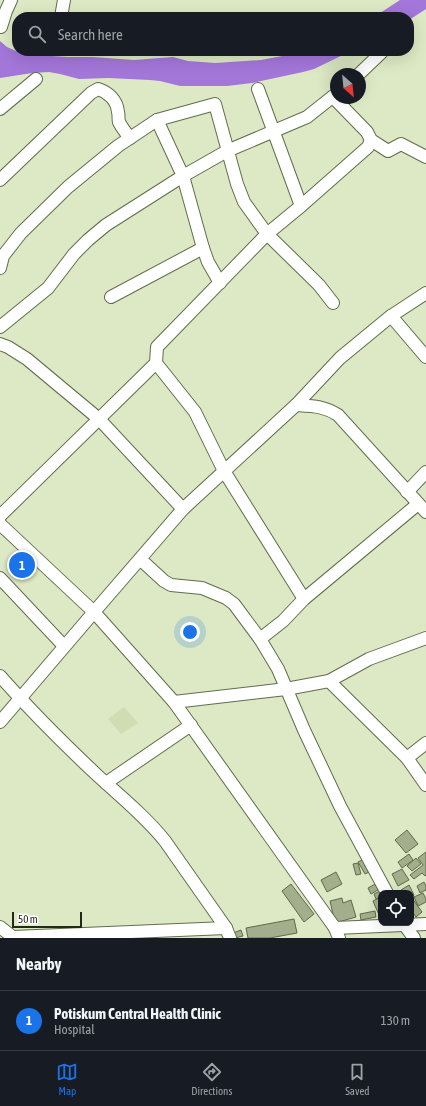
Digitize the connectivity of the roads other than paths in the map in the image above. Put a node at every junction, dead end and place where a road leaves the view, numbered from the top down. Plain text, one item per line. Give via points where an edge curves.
1 (11, 0) edge
2 (56, 0) edge
3 (64, 0) edge
4 (59, 12) edge
5 (61, 12) edge
6 (1, 27) dead end
7 (378, 56) edge
8 (365, 68) edge
9 (36, 79) dead end
10 (258, 90) dead end
11 (330, 100) edge
12 (342, 104) edge
13 (0, 108) edge
14 (157, 120) junction
15 (273, 131) junction
16 (130, 138) junction
17 (371, 140) junction
18 (227, 151) junction
19 (426, 157) edge
20 (183, 176) junction
21 (0, 180) edge
22 (301, 206) junction
23 (267, 234) junction
24 (204, 248) junction
25 (1, 253) edge
26 (0, 268) edge
27 (220, 283) junction
28 (426, 293) edge
29 (111, 297) dead end
30 (333, 303) dead end
31 (391, 316) junction
32 (0, 328) edge
33 (0, 344) edge
34 (426, 357) edge
35 (156, 363) junction
36 (296, 405) junction
37 (99, 419) junction
38 (224, 471) junction
39 (426, 472) edge
40 (407, 492) junction
41 (422, 508) edge
42 (183, 509) junction
43 (0, 516) edge
44 (0, 524) edge
45 (140, 559) junction
46 (0, 578) edge
47 (304, 600) junction
48 (94, 612) junction
49 (426, 638) edge
50 (260, 639) junction
51 (64, 646) junction
52 (0, 676) edge
53 (330, 681) junction
54 (286, 689) junction
55 (20, 699) junction
56 (174, 702) junction
57 (0, 722) edge
58 (190, 725) junction
59 (426, 743) edge
60 (407, 758) junction
61 (106, 783) junction
62 (426, 785) edge
63 (385, 890) edge
64 (414, 924) edge
65 (426, 924) edge
66 (389, 926) edge
67 (405, 926) edge
68 (0, 927) edge
69 (228, 933) edge
70 (337, 933) edge
71 (13, 938) edge
72 (414, 938) edge

1 - 6 street
2 - 4 street
3 - 5 street
7 - 8 street
9 - 13 street
10 - 15 street
11 - 15 street via 307,117
12 - 17 street
14 - 16 street
14 - 18 street via 215,104
14 - 20 street
15 - 18 street
15 - 22 street
16 - 21 street via 118,120 114,99 104,91 98,90 91,93
16 - 25 street via 68,187
17 - 19 street via 388,151 401,144
17 - 22 street via 368,147
18 - 20 street
18 - 23 street via 244,202
20 - 24 street
20 - 32 street via 106,225 74,254 48,288
22 - 23 street
23 - 27 street
23 - 30 street via 319,284
24 - 27 street via 208,262
24 - 29 street
25 - 26 street
27 - 35 street via 157,347
28 - 31 street
31 - 34 street
31 - 36 street via 340,358
33 - 37 street via 27,359
35 - 37 street
35 - 38 street via 195,412
36 - 38 street
36 - 40 street via 317,406 338,415
37 - 42 street
37 - 43 street
38 - 42 street
38 - 47 street
39 - 40 street
40 - 41 street
41 - 47 street
42 - 45 street
44 - 48 street
45 - 48 street
45 - 50 street via 171,585 202,588 226,598 234,604
46 - 51 street
47 - 50 street
48 - 51 street
48 - 56 street
49 - 53 street via 369,659
50 - 54 street via 278,669
51 - 55 street
52 - 55 street
53 - 54 street
53 - 60 street
54 - 56 street
54 - 63 street via 340,806
55 - 57 street
55 - 61 street
56 - 58 street
58 - 61 street
58 - 70 street
59 - 60 street
60 - 62 street
61 - 69 street via 154,827
64 - 65 street
66 - 70 street
67 - 72 street
68 - 71 street
69 - 71 street

